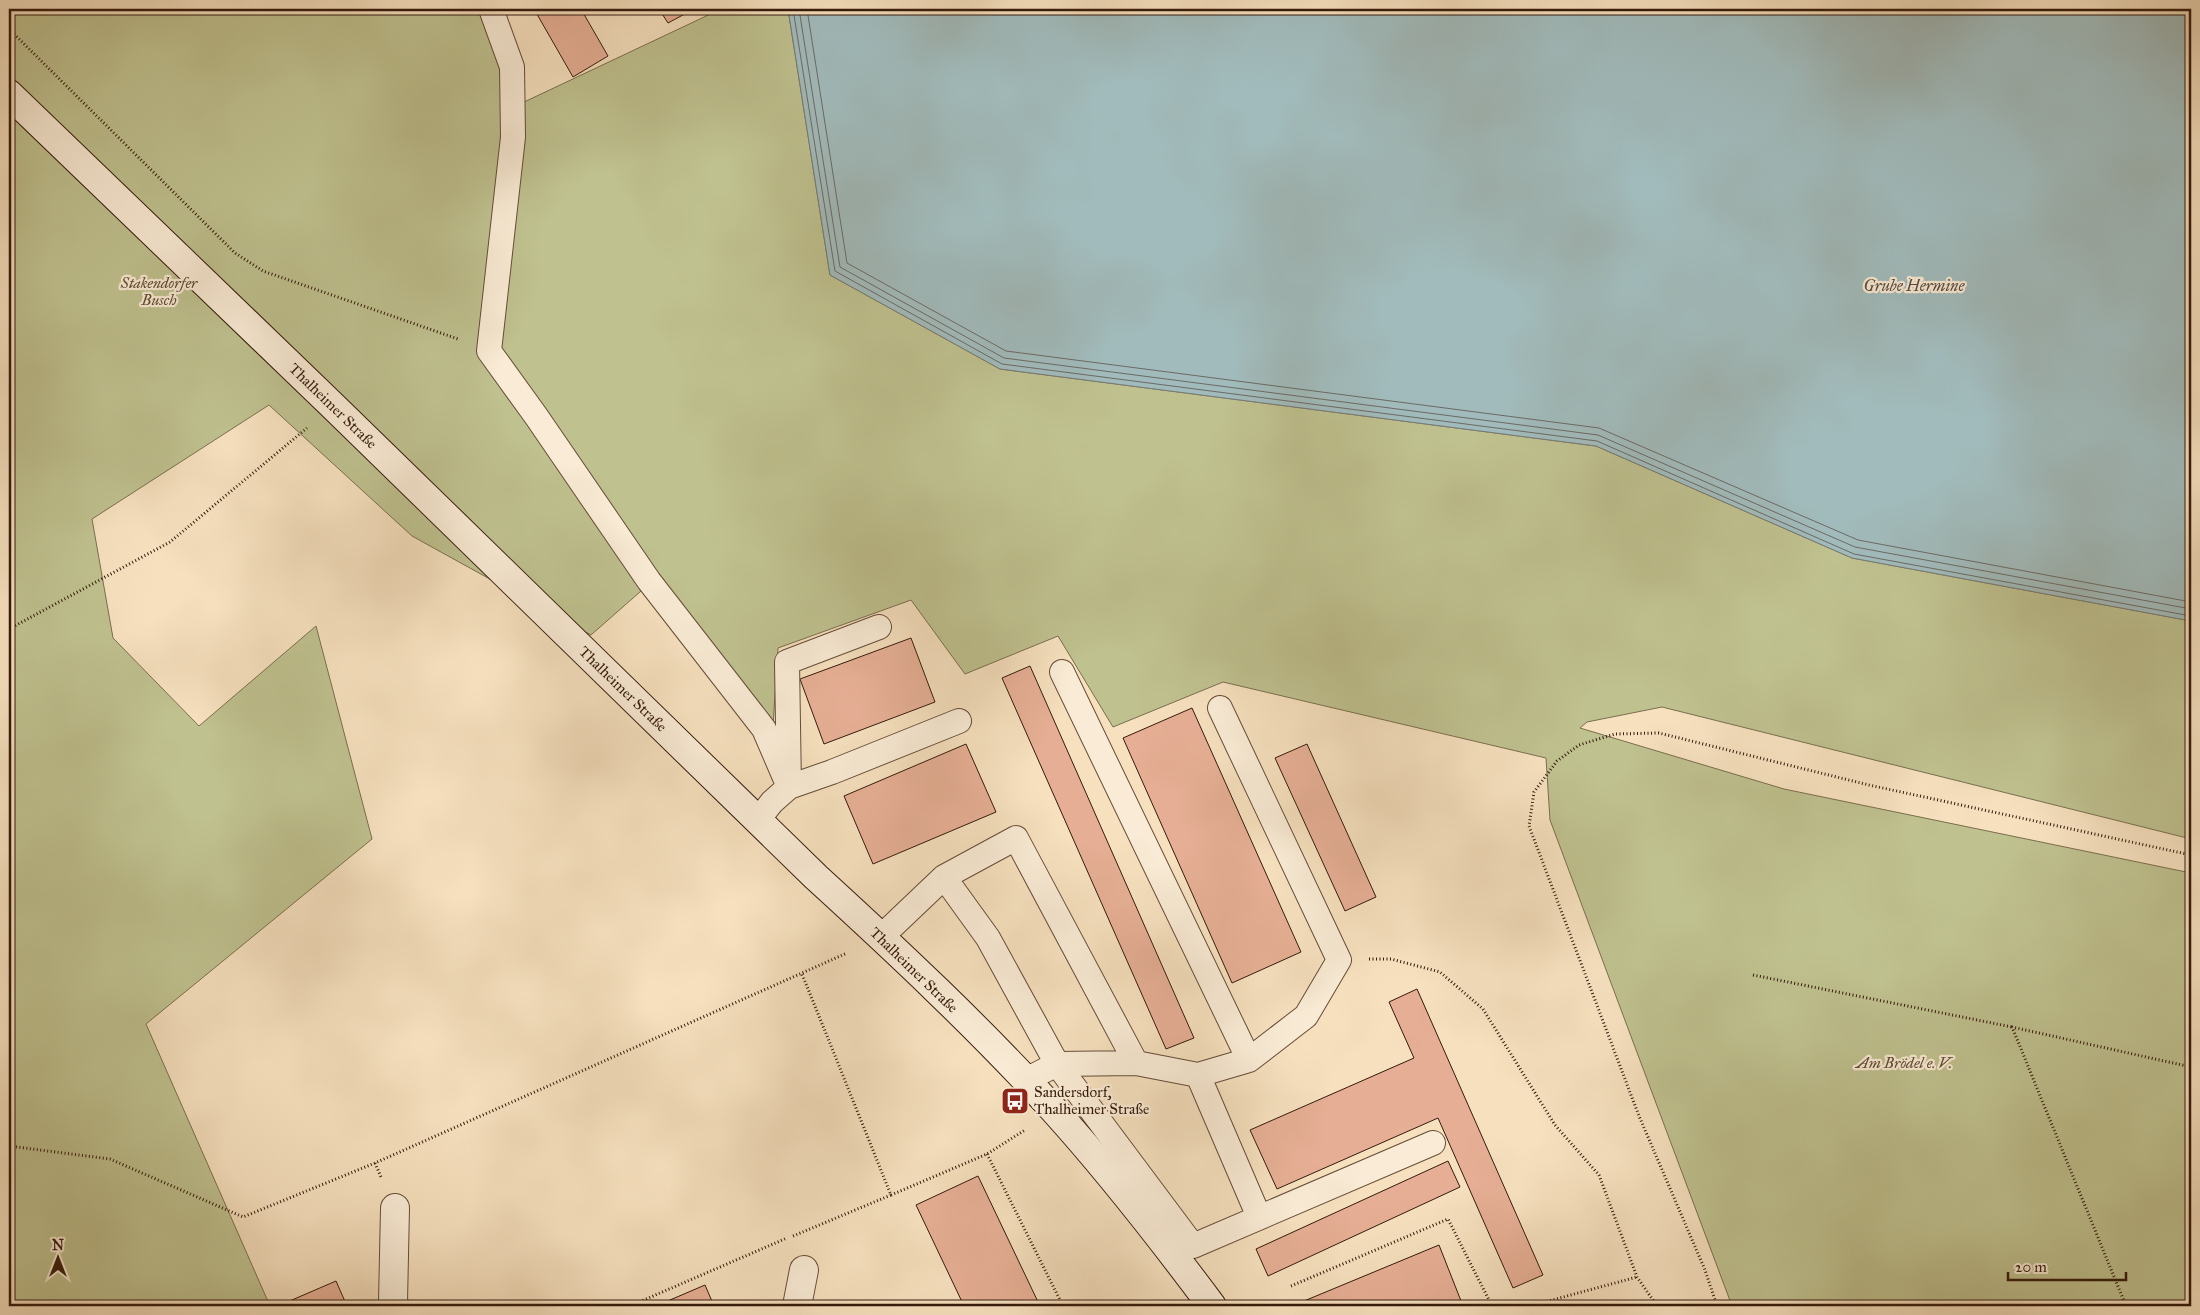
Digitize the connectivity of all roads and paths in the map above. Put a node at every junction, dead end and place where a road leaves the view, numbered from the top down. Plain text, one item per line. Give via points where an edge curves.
1 (491, 9) edge
2 (9, 29) edge
3 (9, 94) edge
4 (489, 351) junction
5 (334, 406) junction
6 (879, 627) dead end
7 (9, 629) edge
8 (1062, 672) dead end
9 (1220, 708) dead end
10 (959, 721) dead end
11 (790, 786) junction
12 (758, 820) junction
13 (2191, 855) edge
14 (944, 877) junction
15 (882, 936) junction
16 (1339, 960) junction
17 (802, 974) junction
18 (1754, 975) dead end
19 (2012, 1027) junction
20 (1249, 1060) junction
21 (1136, 1063) junction
22 (1057, 1064) junction
23 (2191, 1067) edge
24 (1198, 1075) junction
25 (1026, 1080) junction
26 (1055, 1111) junction
27 (1433, 1143) dead end
28 (9, 1146) edge
29 (988, 1154) junction
30 (891, 1195) junction
31 (395, 1208) dead end
32 (1259, 1217) junction
33 (804, 1270) dead end
34 (1637, 1278) junction
35 (1291, 1286) dead end
36 (395, 1306) edge
37 (630, 1306) edge
38 (797, 1306) edge
39 (1063, 1306) edge
40 (1212, 1306) edge
41 (1492, 1306) edge
42 (1530, 1306) edge
43 (1657, 1306) edge
44 (1717, 1306) edge
45 (2126, 1306) edge

1 - 4 lane via 512,67 513,136
2 - 4 path via 235,253 263,272
3 - 5 street, Thalheimer Straße
4 - 11 lane via 649,581 764,729
5 - 7 path via 170,542
5 - 12 street, Thalheimer Straße
6 - 11 lane via 788,662
8 - 20 lane
9 - 16 lane
10 - 11 lane
11 - 12 lane
12 - 15 street, Thalheimer Straße
13 - 44 path via 1869,785 1659,733 1615,734 1579,746 1557,761 1534,792 1529,826 1639,1116 1705,1270
14 - 15 lane
14 - 21 lane via 1016,838
14 - 22 lane via 988,938
15 - 17 path
15 - 25 street, Thalheimer Straße
16 - 20 lane via 1306,1016
16 - 34 path via 1391,959 1440,972 1483,1009 1555,1125 1599,1175
17 - 28 path via 243,1218 110,1160
17 - 30 path
18 - 19 path
19 - 23 path
19 - 45 path
20 - 24 lane
21 - 22 lane
21 - 24 lane
22 - 25 lane
22 - 32 lane via 1193,1246
24 - 32 lane
25 - 26 street, Thalheimer Straße
26 - 29 path
26 - 40 street, Thalheimer Straße via 1156,1230
27 - 32 lane
29 - 30 path
29 - 39 path
30 - 37 path
31 - 36 street
33 - 38 street
34 - 42 path
34 - 43 path
35 - 41 path via 1448,1219

